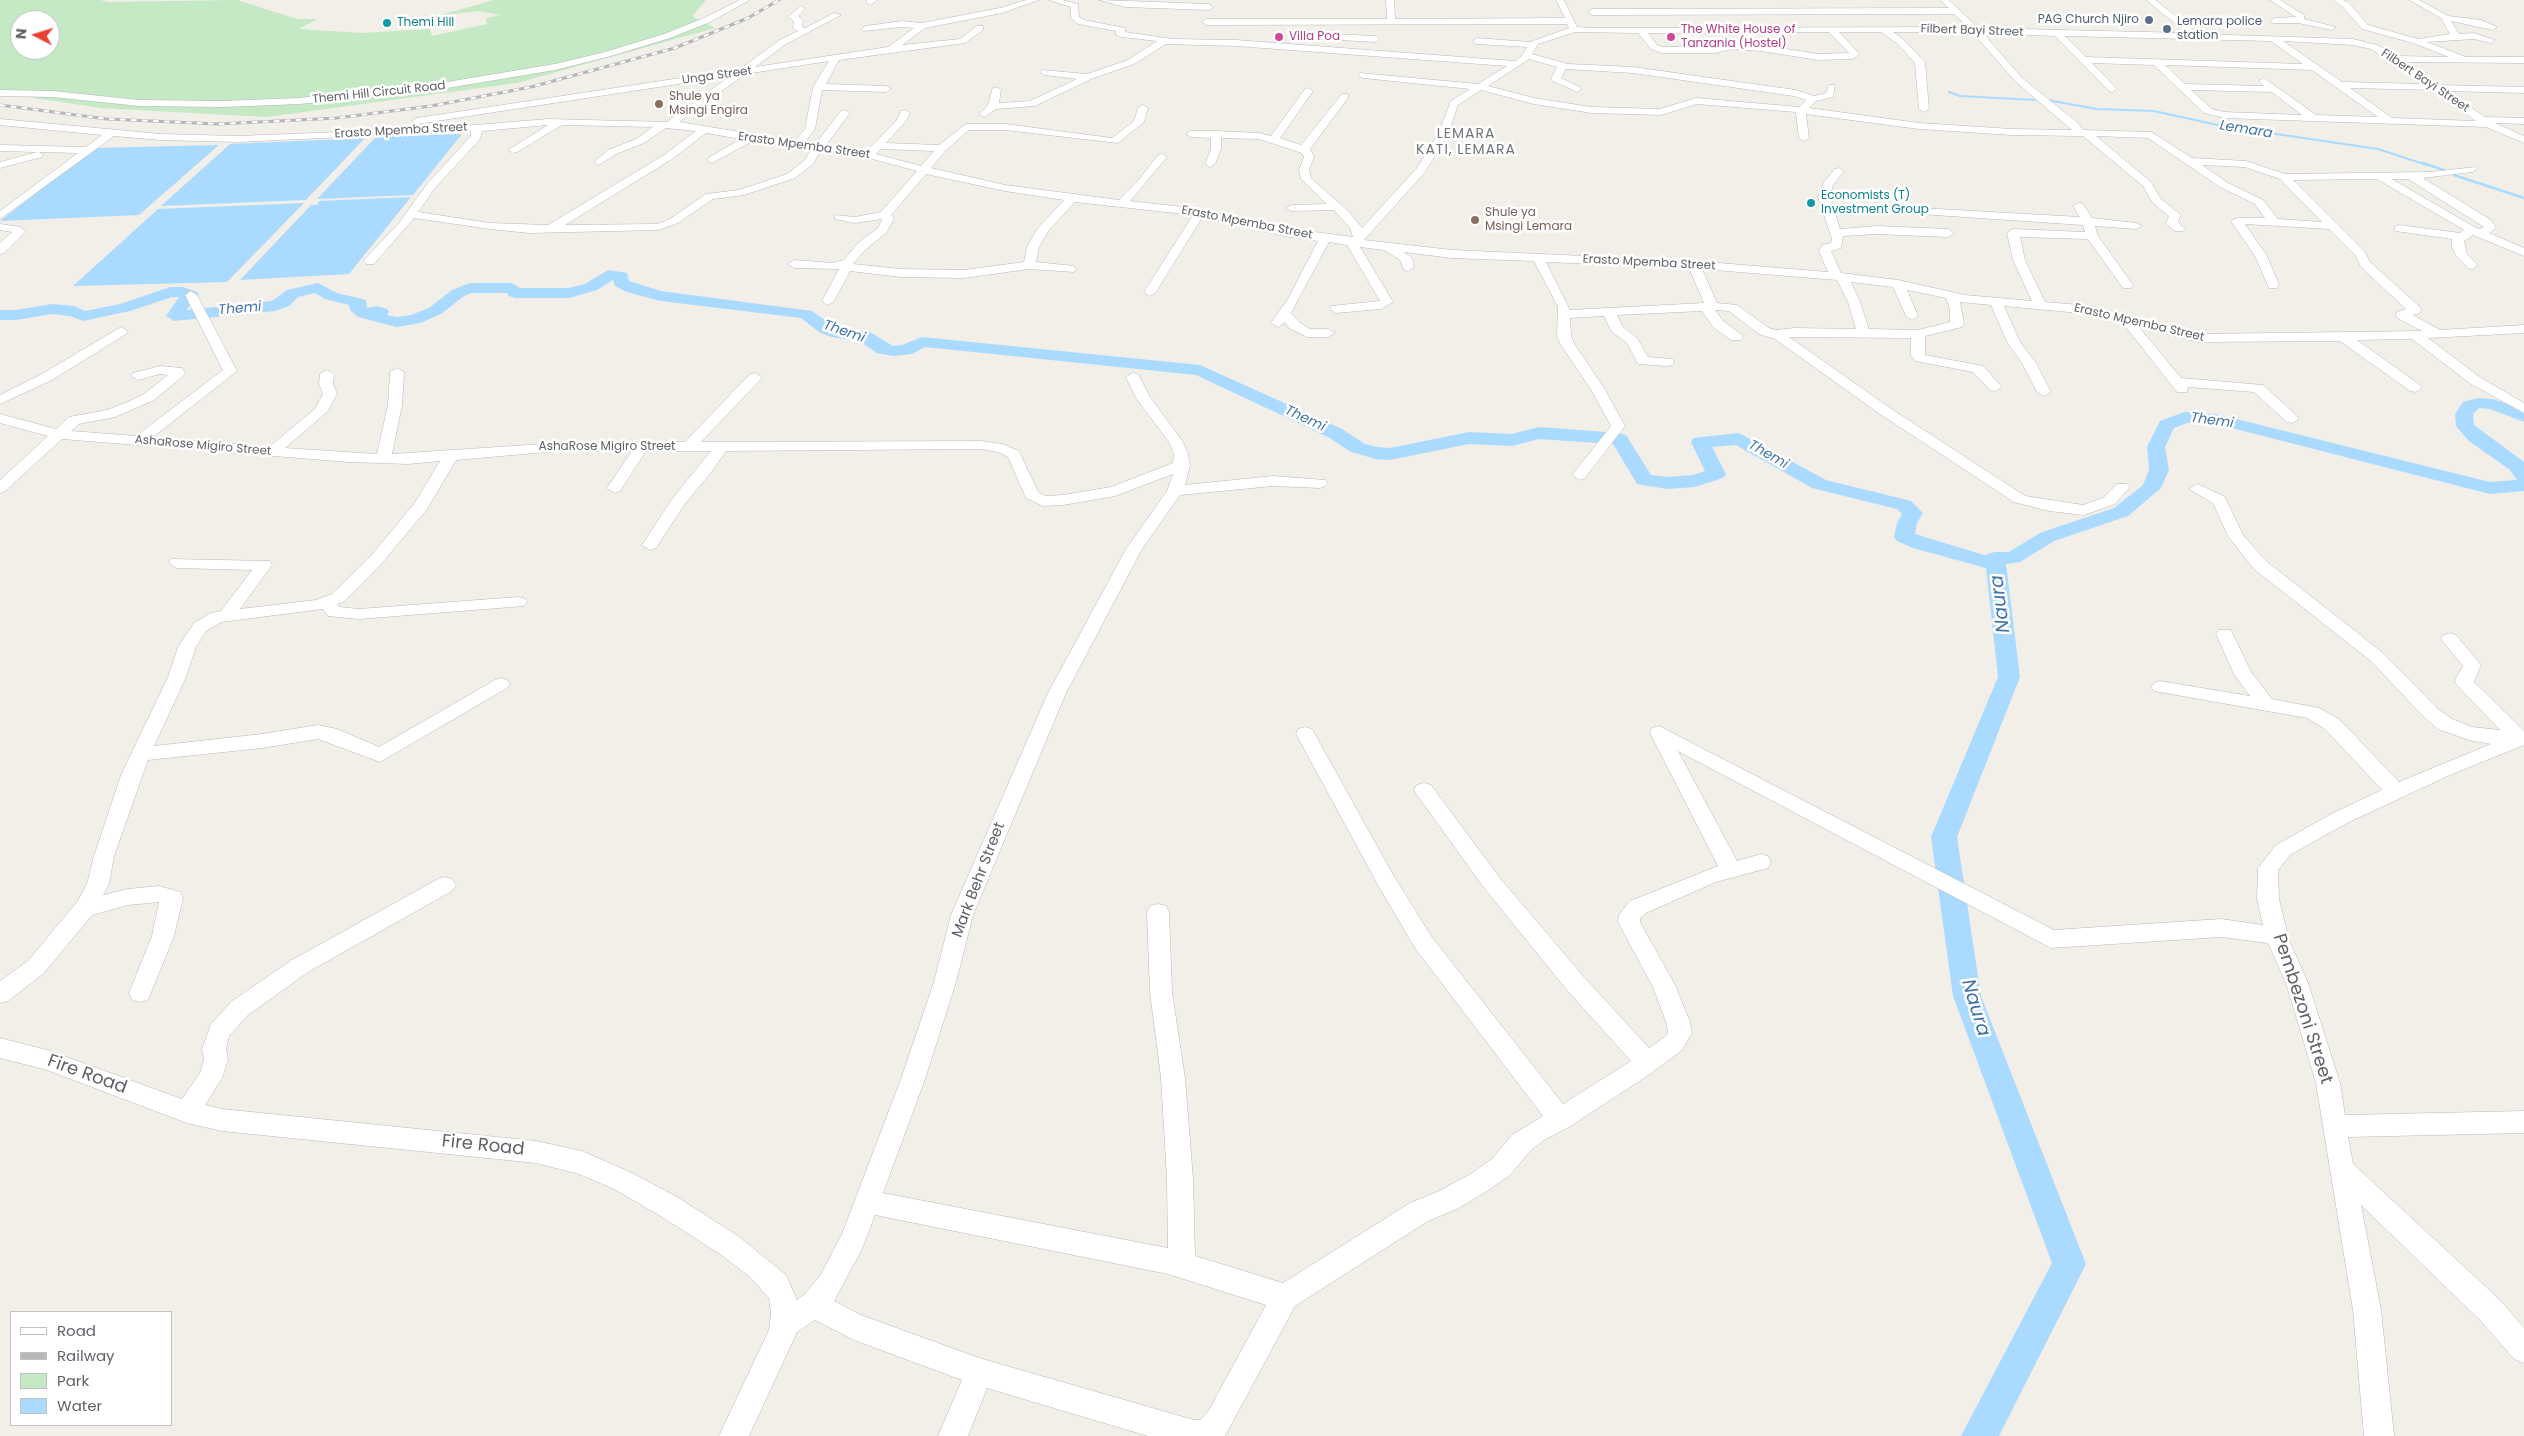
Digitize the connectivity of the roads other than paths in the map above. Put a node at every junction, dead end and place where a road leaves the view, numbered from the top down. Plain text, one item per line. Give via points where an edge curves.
1 (746, 0) edge
2 (1035, 0) edge
3 (1053, 0) edge
4 (1103, 0) edge
5 (1390, 0) edge
6 (1560, 0) edge
7 (1944, 0) edge
8 (2150, 0) edge
9 (2274, 0) edge
10 (2337, 0) edge
11 (2414, 1) edge
12 (1208, 3) edge
13 (2443, 3) dead end
14 (801, 9) dead end
15 (1956, 11) junction
16 (1592, 12) dead end
17 (1678, 12) junction
18 (837, 15) dead end
19 (2446, 18) junction
20 (2275, 20) dead end
21 (2298, 20) junction
22 (1391, 21) junction
23 (1304, 22) junction
24 (1572, 25) junction
25 (922, 26) junction
26 (2332, 27) dead end
27 (2493, 27) dead end
28 (980, 28) dead end
29 (866, 29) dead end
30 (1973, 29) junction
31 (803, 30) junction
32 (1832, 30) junction
33 (1884, 30) junction
34 (1641, 31) junction
35 (1688, 31) junction
36 (1719, 31) junction
37 (1201, 32) junction
38 (2057, 33) junction
39 (1307, 36) junction
40 (2196, 36) junction
41 (2456, 37) junction
42 (2273, 38) junction
43 (1376, 39) dead end
44 (2491, 40) dead end
45 (1170, 41) junction
46 (1477, 41) dead end
47 (2416, 41) junction
48 (1533, 44) junction
49 (1730, 46) junction
50 (1296, 48) junction
51 (891, 49) junction
52 (2443, 51) junction
53 (1528, 56) junction
54 (836, 58) junction
55 (2395, 59) junction
56 (2493, 59) junction
57 (2085, 60) junction
58 (2466, 60) junction
59 (2524, 60) edge
60 (2157, 63) junction
61 (1517, 64) junction
62 (2246, 65) junction
63 (1563, 66) junction
64 (2314, 67) junction
65 (741, 72) junction
66 (1045, 72) dead end
67 (1363, 75) dead end
68 (1088, 76) junction
69 (2338, 85) junction
70 (818, 87) junction
71 (1480, 87) junction
72 (1832, 87) dead end
73 (2182, 87) junction
74 (2437, 88) junction
75 (886, 89) dead end
76 (996, 89) dead end
77 (1577, 89) dead end
78 (2112, 89) dead end
79 (2272, 89) junction
80 (2524, 90) edge
81 (1308, 91) dead end
82 (0, 92) edge
83 (1345, 96) dead end
84 (1813, 99) junction
85 (993, 106) junction
86 (1143, 108) dead end
87 (1924, 109) dead end
88 (1801, 110) junction
89 (846, 113) dead end
90 (905, 113) dead end
91 (2313, 118) junction
92 (2391, 121) junction
93 (2524, 121) edge
94 (0, 122) edge
95 (561, 122) junction
96 (2485, 122) junction
97 (20, 124) junction
98 (667, 125) junction
99 (970, 126) junction
100 (476, 128) junction
101 (705, 129) junction
102 (0, 131) edge
103 (111, 133) junction
104 (360, 133) junction
105 (1191, 134) dead end
106 (1216, 134) junction
107 (2083, 134) junction
108 (751, 138) junction
109 (1804, 138) dead end
110 (1274, 139) junction
111 (2524, 140) edge
112 (797, 144) junction
113 (878, 146) junction
114 (818, 147) junction
115 (0, 148) edge
116 (942, 148) junction
117 (1302, 149) junction
118 (54, 150) junction
119 (88, 150) junction
120 (512, 150) dead end
121 (869, 154) junction
122 (1162, 157) dead end
123 (712, 160) dead end
124 (2188, 161) junction
125 (599, 162) dead end
126 (1210, 164) dead end
127 (0, 165) edge
128 (2472, 169) dead end
129 (925, 170) junction
130 (1839, 171) dead end
131 (2379, 176) junction
132 (2411, 176) junction
133 (2284, 177) junction
134 (1072, 198) junction
135 (1121, 204) junction
136 (2079, 206) dead end
137 (1292, 208) dead end
138 (1338, 208) junction
139 (1200, 212) junction
140 (1920, 212) dead end
141 (410, 214) junction
142 (885, 215) junction
143 (839, 217) dead end
144 (2088, 221) junction
145 (2274, 221) junction
146 (1, 225) edge
147 (2136, 226) dead end
148 (2330, 226) junction
149 (552, 228) junction
150 (2399, 228) dead end
151 (630, 229) junction
152 (2178, 229) dead end
153 (2476, 232) junction
154 (1836, 233) junction
155 (1948, 233) dead end
156 (2092, 236) junction
157 (1326, 237) junction
158 (2461, 237) junction
159 (609, 239) dead end
160 (1356, 240) junction
161 (1380, 246) junction
162 (0, 250) edge
163 (2524, 252) edge
164 (1538, 258) junction
165 (370, 261) dead end
166 (794, 264) dead end
167 (847, 265) junction
168 (1029, 265) junction
169 (1694, 265) junction
170 (2472, 265) dead end
171 (1408, 267) dead end
172 (1070, 268) dead end
173 (1839, 276) junction
174 (1898, 284) junction
175 (2126, 285) dead end
176 (2273, 285) dead end
177 (1150, 292) dead end
178 (191, 295) dead end
179 (1951, 296) junction
180 (828, 301) dead end
181 (1996, 302) junction
182 (2040, 305) junction
183 (1710, 307) junction
184 (1336, 309) dead end
185 (1609, 312) junction
186 (1565, 314) junction
187 (1912, 316) dead end
188 (2127, 320) junction
189 (2524, 329) edge
190 (121, 331) dead end
191 (1328, 333) dead end
192 (1777, 334) junction
193 (1864, 334) junction
194 (1918, 334) junction
195 (2438, 334) junction
196 (2415, 335) junction
197 (1736, 337) dead end
198 (2344, 337) junction
199 (1667, 362) dead end
200 (396, 372) dead end
201 (327, 374) dead end
202 (138, 376) dead end
203 (755, 377) dead end
204 (1133, 377) dead end
205 (1996, 387) dead end
206 (2415, 388) dead end
207 (2044, 392) dead end
208 (0, 400) edge
209 (2524, 409) edge
210 (0, 418) edge
211 (2292, 419) dead end
212 (60, 434) junction
213 (140, 440) junction
214 (688, 447) junction
215 (721, 447) junction
216 (641, 448) junction
217 (272, 452) junction
218 (451, 455) junction
219 (383, 459) junction
220 (1182, 465) junction
221 (18, 472) junction
222 (0, 475) edge
223 (1580, 475) dead end
224 (1320, 483) dead end
225 (2122, 487) dead end
226 (0, 488) edge
227 (616, 488) dead end
228 (2197, 489) dead end
229 (1176, 491) junction
230 (650, 545) dead end
231 (177, 564) dead end
232 (518, 602) dead end
233 (328, 603) junction
234 (227, 616) junction
235 (2225, 634) dead end
236 (2450, 639) dead end
237 (501, 684) dead end
238 (2160, 687) dead end
239 (2266, 704) junction
240 (1305, 734) dead end
241 (2522, 737) edge
242 (140, 754) junction
243 (1424, 790) dead end
244 (2396, 792) junction
245 (1761, 862) dead end
246 (1731, 870) junction
247 (446, 884) dead end
248 (85, 908) junction
249 (1158, 912) dead end
250 (2277, 935) junction
251 (140, 993) dead end
252 (0, 994) edge
253 (0, 1048) edge
254 (1647, 1062) junction
255 (187, 1112) junction
256 (1560, 1119) junction
257 (2524, 1122) edge
258 (2334, 1126) junction
259 (2344, 1172) junction
260 (869, 1202) junction
261 (1182, 1265) junction
262 (1285, 1297) junction
263 (814, 1305) junction
264 (784, 1324) junction
265 (2524, 1349) edge
266 (979, 1372) junction
267 (734, 1436) edge
268 (953, 1436) edge
269 (2379, 1436) edge

1 - 82 street, Themi Hill Circuit Road via 708,20 608,54 555,67 417,90 299,101 195,104
2 - 25 street, Unga Street via 994,12
3 - 45 street via 1075,6 1075,18 1081,22 1122,30 1120,34
4 - 12 street via 1125,4
5 - 22 street
6 - 24 street
7 - 15 street
8 - 40 street
9 - 21 street via 2301,17
10 - 47 street via 2346,5 2365,27
11 - 13 street
11 - 19 street
12 - 37 street
14 - 31 street via 792,17 799,20 797,28
15 - 17 street
15 - 30 street
16 - 17 street
17 - 35 street
18 - 31 street
19 - 27 street
19 - 41 street
20 - 21 street
21 - 26 street
22 - 23 street
22 - 24 street
23 - 37 street
23 - 39 street
24 - 34 street, Filbert Bayi Street
24 - 48 street
25 - 29 street via 902,24
25 - 51 street, Unga Street
28 - 51 street via 962,41
30 - 33 street, Filbert Bayi Street
30 - 38 street, Filbert Bayi Street
30 - 107 street via 2025,86
31 - 65 street
32 - 33 street, Filbert Bayi Street
32 - 36 street, Filbert Bayi Street
32 - 49 street via 1851,50 1852,56 1818,57
33 - 87 street via 1920,62
34 - 35 street, Filbert Bayi Street
34 - 49 street via 1658,49 1715,50
35 - 36 street, Filbert Bayi Street
36 - 49 street
37 - 45 street
37 - 50 street
38 - 40 street, Filbert Bayi Street
38 - 57 street
39 - 43 street
39 - 50 street
40 - 42 street, Filbert Bayi Street
41 - 44 street via 2474,36
41 - 47 street
42 - 55 street, Filbert Bayi Street via 2353,42 2374,47
42 - 64 street
45 - 68 street via 1160,42 1131,62
46 - 48 street
47 - 52 street
48 - 53 street
50 - 61 street
51 - 54 street, Unga Street
52 - 56 street via 2472,50
52 - 58 street
53 - 61 street
53 - 63 street
54 - 65 street, Unga Street
54 - 70 street
55 - 58 street
55 - 74 street, Filbert Bayi Street
56 - 58 street
56 - 59 street
57 - 60 street
57 - 78 street
60 - 62 street
60 - 73 street
61 - 71 street
62 - 64 street
62 - 79 street
63 - 77 street via 1556,79
63 - 84 street via 1633,70 1796,93
64 - 69 street
65 - 98 street
65 - 104 street, Unga Street via 480,111
66 - 68 street
67 - 71 street
68 - 85 street via 1028,106
69 - 74 street
69 - 92 street
70 - 75 street
70 - 112 street via 810,129
71 - 88 street via 1540,102 1592,110 1661,112 1705,101
71 - 160 street via 1454,102 1443,134 1421,170
72 - 84 street via 1830,95
73 - 79 street
73 - 91 street via 2214,113
74 - 80 street
74 - 96 street, Filbert Bayi Street
76 - 85 street
79 - 91 street
81 - 110 street
83 - 117 street via 1311,142
84 - 88 street
85 - 99 street
86 - 99 street via 1139,122 1114,141 1005,127
88 - 107 street via 1919,126
88 - 109 street
89 - 114 street
90 - 113 street
91 - 92 street
92 - 96 street
93 - 96 street
94 - 97 street, Erasto Mpemba Street
95 - 98 street, Erasto Mpemba Street
95 - 100 street, Erasto Mpemba Street
95 - 120 street
96 - 111 street, Filbert Bayi Street
97 - 102 street
97 - 103 street, Erasto Mpemba Street
98 - 101 street, Erasto Mpemba Street
98 - 125 street via 612,152
99 - 116 street
100 - 104 street, Erasto Mpemba Street
100 - 141 street via 476,137
101 - 108 street, Erasto Mpemba Street
101 - 149 street via 668,157
103 - 104 street, Erasto Mpemba Street via 250,139
103 - 119 street
105 - 106 street
106 - 110 street via 1251,134
106 - 126 street via 1216,149
107 - 124 street via 2147,134
107 - 152 street via 2147,184 2156,200 2175,215 2172,223
108 - 112 street, Erasto Mpemba Street
108 - 123 street
110 - 117 street
112 - 114 street, Erasto Mpemba Street
113 - 116 street
113 - 121 street
114 - 121 street, Erasto Mpemba Street
114 - 151 street via 805,166 784,180 740,194 710,196 666,225
115 - 118 street
116 - 129 street
117 - 138 street via 1310,157 1304,170 1306,179
118 - 119 street
118 - 127 street
119 - 146 street
121 - 129 street, Erasto Mpemba Street
122 - 135 street
124 - 133 street via 2246,164
124 - 145 street via 2224,185 2259,202
128 - 132 street
129 - 134 street, Erasto Mpemba Street via 978,183
129 - 142 street
130 - 154 street via 1828,184 1824,197
131 - 132 street
131 - 133 street
131 - 153 street
132 - 153 street via 2487,222 2490,228
133 - 148 street
134 - 135 street, Erasto Mpemba Street
134 - 168 street via 1044,228 1033,247
135 - 139 street, Erasto Mpemba Street
136 - 144 street
137 - 138 street
138 - 160 street via 1356,228
139 - 157 street, Erasto Mpemba Street via 1279,231
139 - 177 street
140 - 144 street
141 - 149 street via 502,228
141 - 165 street via 404,225
142 - 143 street via 855,220
142 - 167 street via 888,218 883,230 861,247
144 - 147 street
144 - 156 street
145 - 148 street
145 - 176 street via 2238,221 2261,256
146 - 162 street via 17,228 19,232
148 - 195 street via 2392,291 2415,310 2402,314
149 - 151 street
150 - 158 street
151 - 159 street
153 - 158 street
153 - 163 street
154 - 155 street via 1877,230
154 - 173 street via 1838,242 1825,251
156 - 175 street
156 - 182 street via 2013,233 2019,260
157 - 160 street, Erasto Mpemba Street
157 - 191 street via 1282,318 1307,333
158 - 170 street via 2458,247
160 - 161 street, Erasto Mpemba Street
160 - 184 street via 1387,302
161 - 164 street, Erasto Mpemba Street via 1452,254
161 - 171 street via 1406,258
164 - 169 street, Erasto Mpemba Street
164 - 186 street
166 - 167 street
167 - 168 street via 901,273 964,274
167 - 180 street
168 - 172 street
169 - 173 street, Erasto Mpemba Street
169 - 183 street
173 - 174 street, Erasto Mpemba Street
173 - 193 street via 1854,302
174 - 179 street, Erasto Mpemba Street
174 - 187 street
178 - 213 street via 230,371
179 - 181 street, Erasto Mpemba Street
179 - 194 street via 1957,324
181 - 182 street, Erasto Mpemba Street
181 - 207 street via 2014,342
182 - 188 street, Erasto Mpemba Street via 2091,310
183 - 185 street
183 - 192 street via 1732,308 1758,327
183 - 197 street via 1718,324
185 - 186 street
185 - 199 street via 1617,329 1632,340 1643,361
186 - 223 street via 1564,336 1568,345 1618,426
188 - 198 street, Erasto Mpemba Street via 2198,338
188 - 211 street via 2180,385 2258,388
189 - 195 street, Erasto Mpemba Street
190 - 208 street via 47,377
192 - 193 street
192 - 225 street via 1899,420 2020,499 2084,510 2109,501
193 - 194 street
194 - 205 street via 1920,358 1978,370
195 - 196 street, Erasto Mpemba Street
196 - 198 street, Erasto Mpemba Street
196 - 209 street via 2476,381
198 - 206 street
200 - 219 street via 395,405
201 - 217 street via 330,394 321,411
202 - 212 street via 160,370 178,373 149,397 110,414 81,418
203 - 214 street
204 - 220 street via 1143,398 1176,442
210 - 212 street, AshaRose Migiro Street
212 - 213 street, AshaRose Migiro Street
212 - 221 street
213 - 217 street, AshaRose Migiro Street
214 - 215 street, AshaRose Migiro Street
214 - 216 street, AshaRose Migiro Street
215 - 220 street, AshaRose Migiro Street via 942,444 1002,448 1014,454 1031,495 1052,501 1115,491
215 - 230 street via 678,502
216 - 218 street, AshaRose Migiro Street via 558,447
216 - 227 street
217 - 219 street, AshaRose Migiro Street
218 - 219 street, AshaRose Migiro Street
218 - 233 street via 421,506 395,538 353,585
220 - 229 street, Mark Behr Street
221 - 222 street
221 - 226 street
224 - 229 street via 1273,481
228 - 241 street via 2219,500 2236,536 2260,565 2377,658 2431,714 2450,727 2469,733
229 - 260 street, Mark Behr Street via 1134,548 1084,639 998,828 962,915 939,1000
231 - 234 street via 264,565
232 - 233 street via 359,614 334,612
233 - 234 street
234 - 242 street via 209,620 194,635
235 - 239 street via 2243,674
236 - 241 street via 2472,665 2464,680 2466,684
237 - 242 street via 380,755 318,732
238 - 239 street
239 - 244 street via 2298,708 2322,717
240 - 256 street via 1423,942
241 - 244 street, Pembezoni Street
242 - 248 street via 119,806 98,884
243 - 254 street via 1492,883
244 - 250 street, Pembezoni Street via 2296,842 2283,850 2268,868 2268,899
245 - 246 street
246 - 250 street via 1658,733 2051,939 2221,928
246 - 254 street via 1659,897 1638,907 1630,915 1629,922 1664,985 1680,1033 1674,1043
247 - 255 street via 300,966 240,1008 219,1031 214,1049 216,1060 210,1078
248 - 251 street via 128,897 159,894 172,898 163,936
248 - 252 street via 36,968
249 - 261 street via 1161,992 1173,1078 1179,1160
250 - 258 street, Pembezoni Street via 2297,983 2328,1083
253 - 255 street, Fire Road via 47,1060
254 - 256 street
255 - 264 street, Fire Road via 254,1124 510,1148 582,1163 668,1206 760,1268 782,1294
256 - 262 street via 1535,1132 1501,1168 1478,1183 1419,1212
257 - 258 street
258 - 259 street, Pembezoni Street
259 - 265 street via 2490,1310
259 - 269 street, Pembezoni Street via 2367,1310
260 - 261 street
260 - 263 street, Mark Behr Street via 830,1285
261 - 262 street
262 - 266 street via 1218,1422 1206,1435 1194,1435
263 - 264 street, Mark Behr Street
263 - 266 street via 854,1326
264 - 267 street, Fire Road
266 - 268 street

